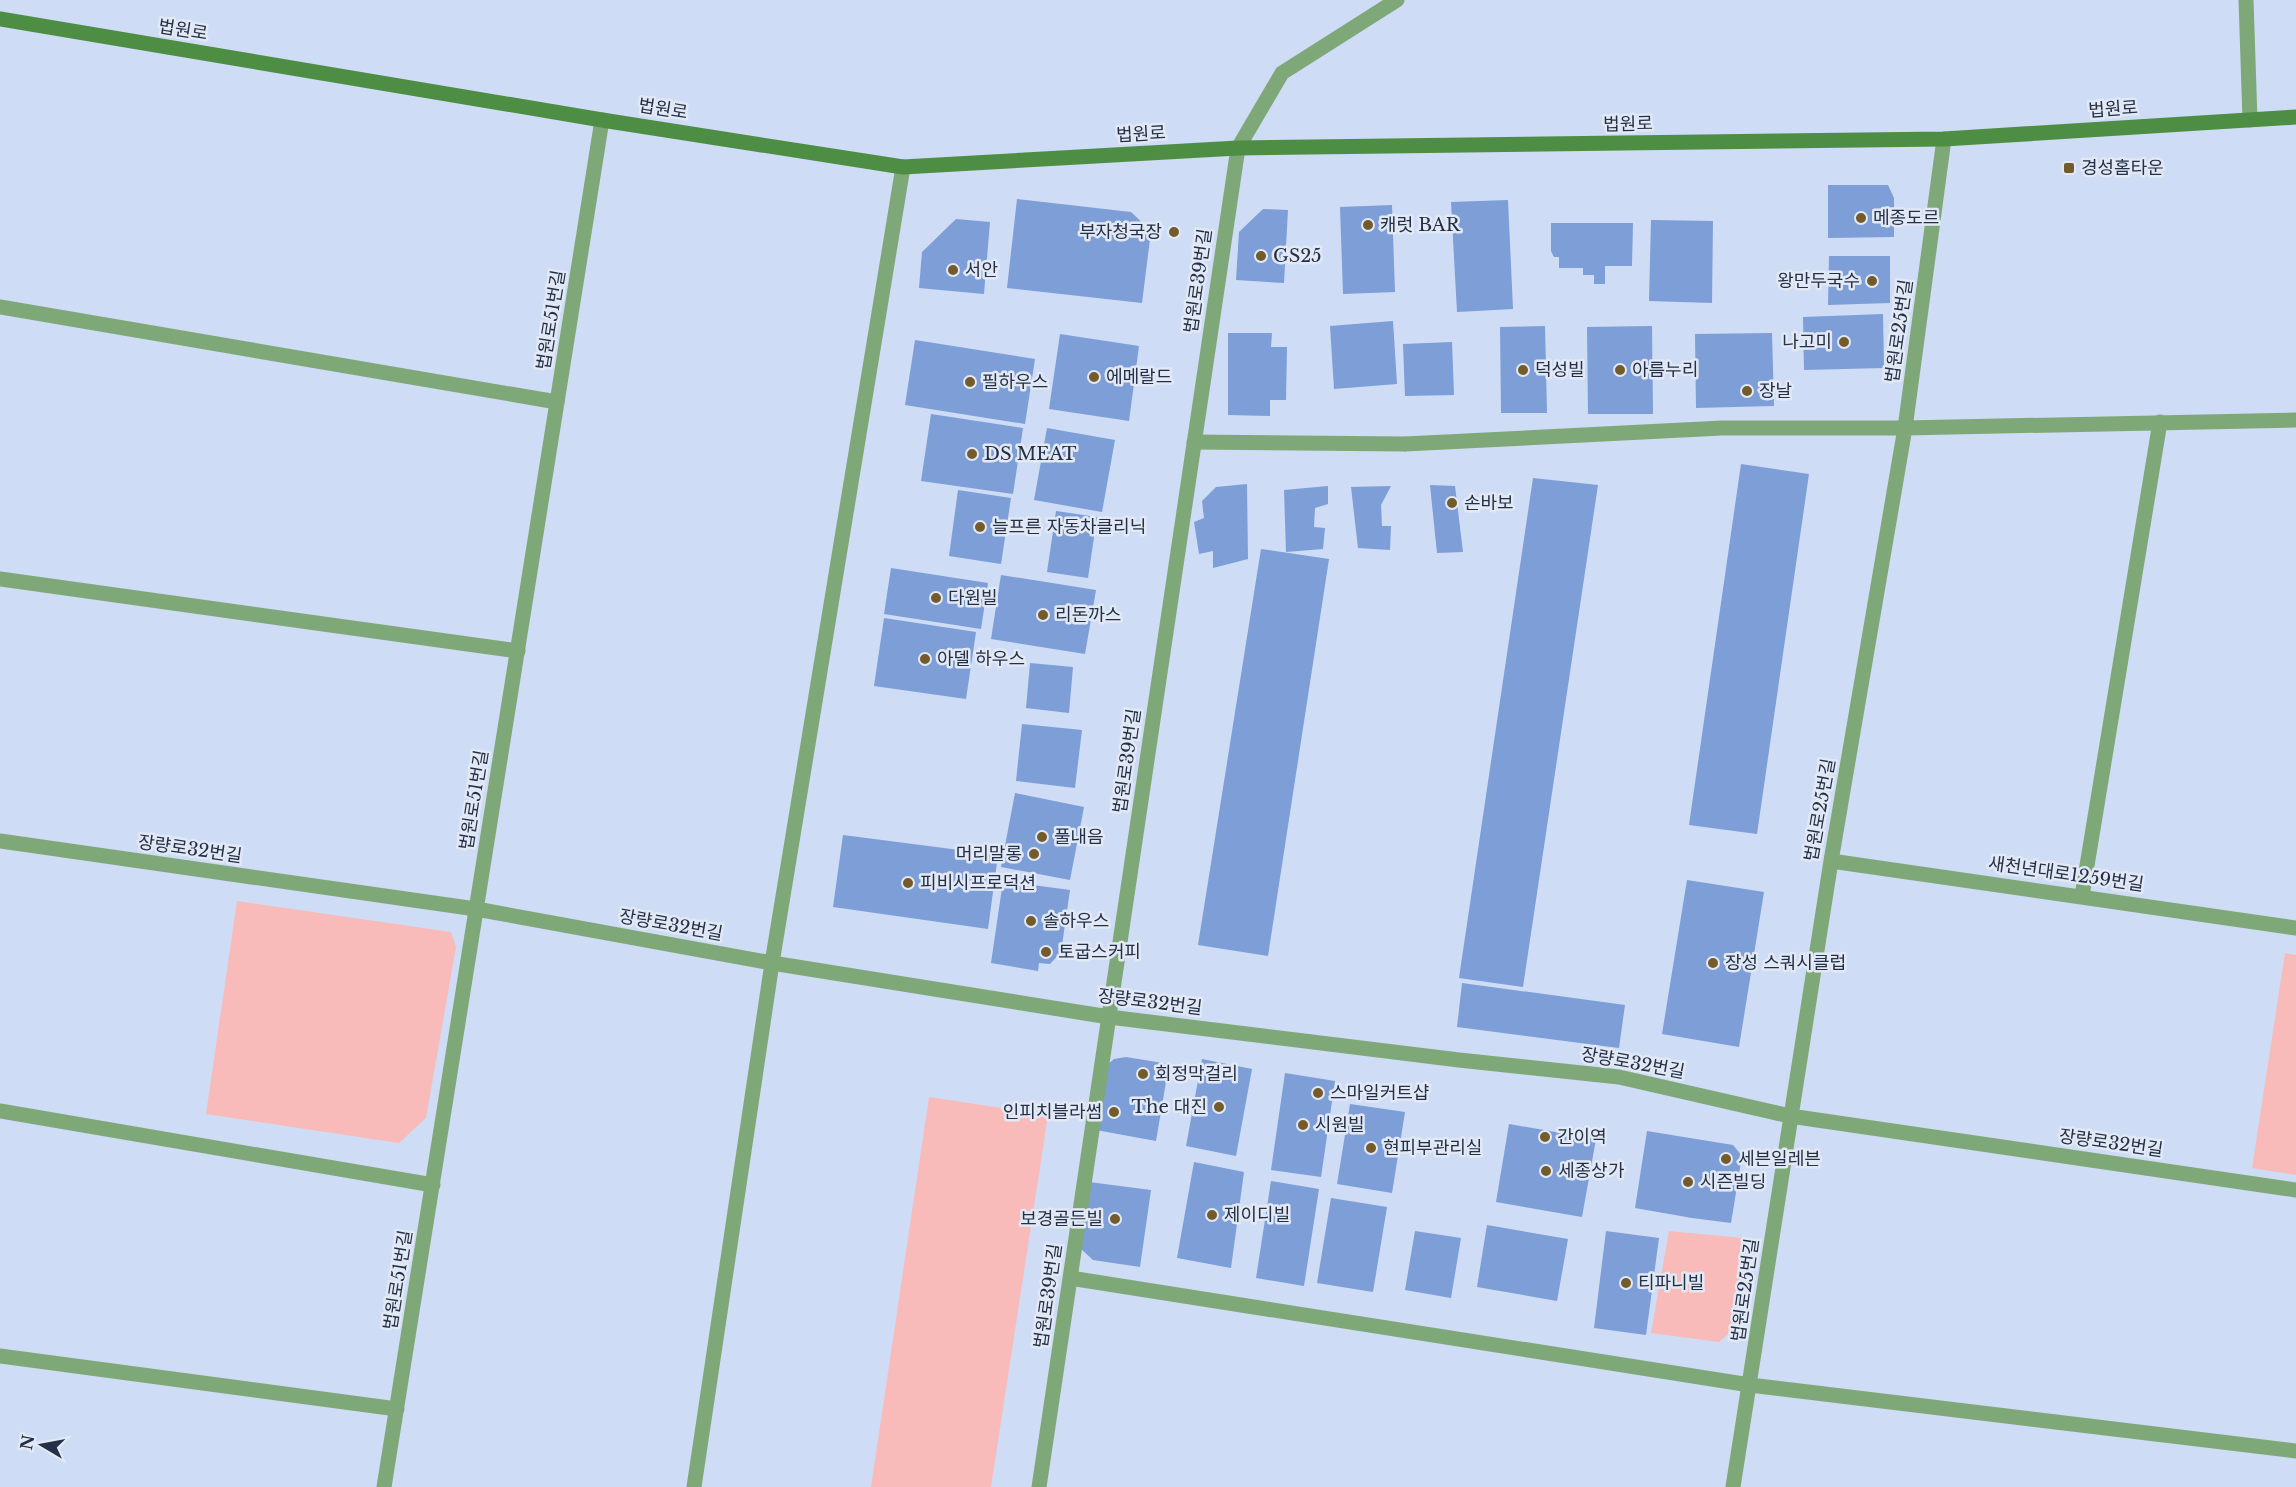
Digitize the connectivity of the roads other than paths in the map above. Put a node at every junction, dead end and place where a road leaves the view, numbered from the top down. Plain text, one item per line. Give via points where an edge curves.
1 (1397, 0) edge
2 (2246, 0) edge
3 (0, 19) edge
4 (2296, 117) edge
5 (602, 120) junction
6 (2250, 120) junction
7 (1944, 139) junction
8 (1238, 148) junction
9 (903, 167) junction
10 (0, 308) edge
11 (558, 402) junction
12 (2296, 420) edge
13 (2160, 423) junction
14 (1905, 428) junction
15 (1194, 442) junction
16 (0, 579) edge
17 (518, 651) junction
18 (0, 841) edge
19 (1831, 861) junction
20 (2082, 896) junction
21 (476, 909) junction
22 (2296, 928) edge
23 (772, 963) junction
24 (1109, 1017) junction
25 (0, 1111) edge
26 (1790, 1116) junction
27 (433, 1185) junction
28 (2296, 1190) edge
29 (1070, 1278) junction
30 (0, 1356) edge
31 (1750, 1385) junction
32 (397, 1410) junction
33 (2296, 1451) edge
34 (384, 1487) edge
35 (694, 1487) edge
36 (1039, 1487) edge
37 (1733, 1487) edge

1 - 8 street via 1282,72
2 - 6 street
3 - 5 main road, 법원로
4 - 6 main road, 법원로
5 - 9 main road, 법원로
5 - 11 street, 법원로51번길
6 - 7 main road, 법원로
7 - 8 main road, 법원로
7 - 14 street, 법원로25번길
8 - 9 main road, 법원로
8 - 15 street, 법원로39번길
9 - 23 street
10 - 11 street
11 - 17 street, 법원로51번길
12 - 13 street
13 - 14 street
13 - 20 street
14 - 15 street via 1722,428 1405,444
14 - 19 street, 법원로25번길
15 - 24 street, 법원로39번길
16 - 17 street
17 - 21 street, 법원로51번길
18 - 21 street, 장량로32번길
19 - 20 street, 새천년대로1259번길
19 - 26 street, 법원로25번길
20 - 22 street, 새천년대로1259번길
21 - 23 street, 장량로32번길
21 - 27 street, 법원로51번길
23 - 24 street, 장량로32번길
23 - 35 street
24 - 26 street, 장량로32번길 via 1619,1077
24 - 29 street, 법원로39번길
25 - 27 street
26 - 28 street, 장량로32번길
26 - 31 street, 법원로25번길
27 - 32 street, 법원로51번길
29 - 31 street
29 - 36 street, 법원로39번길
30 - 32 street
31 - 33 street
31 - 37 street, 법원로25번길
32 - 34 street, 법원로51번길

